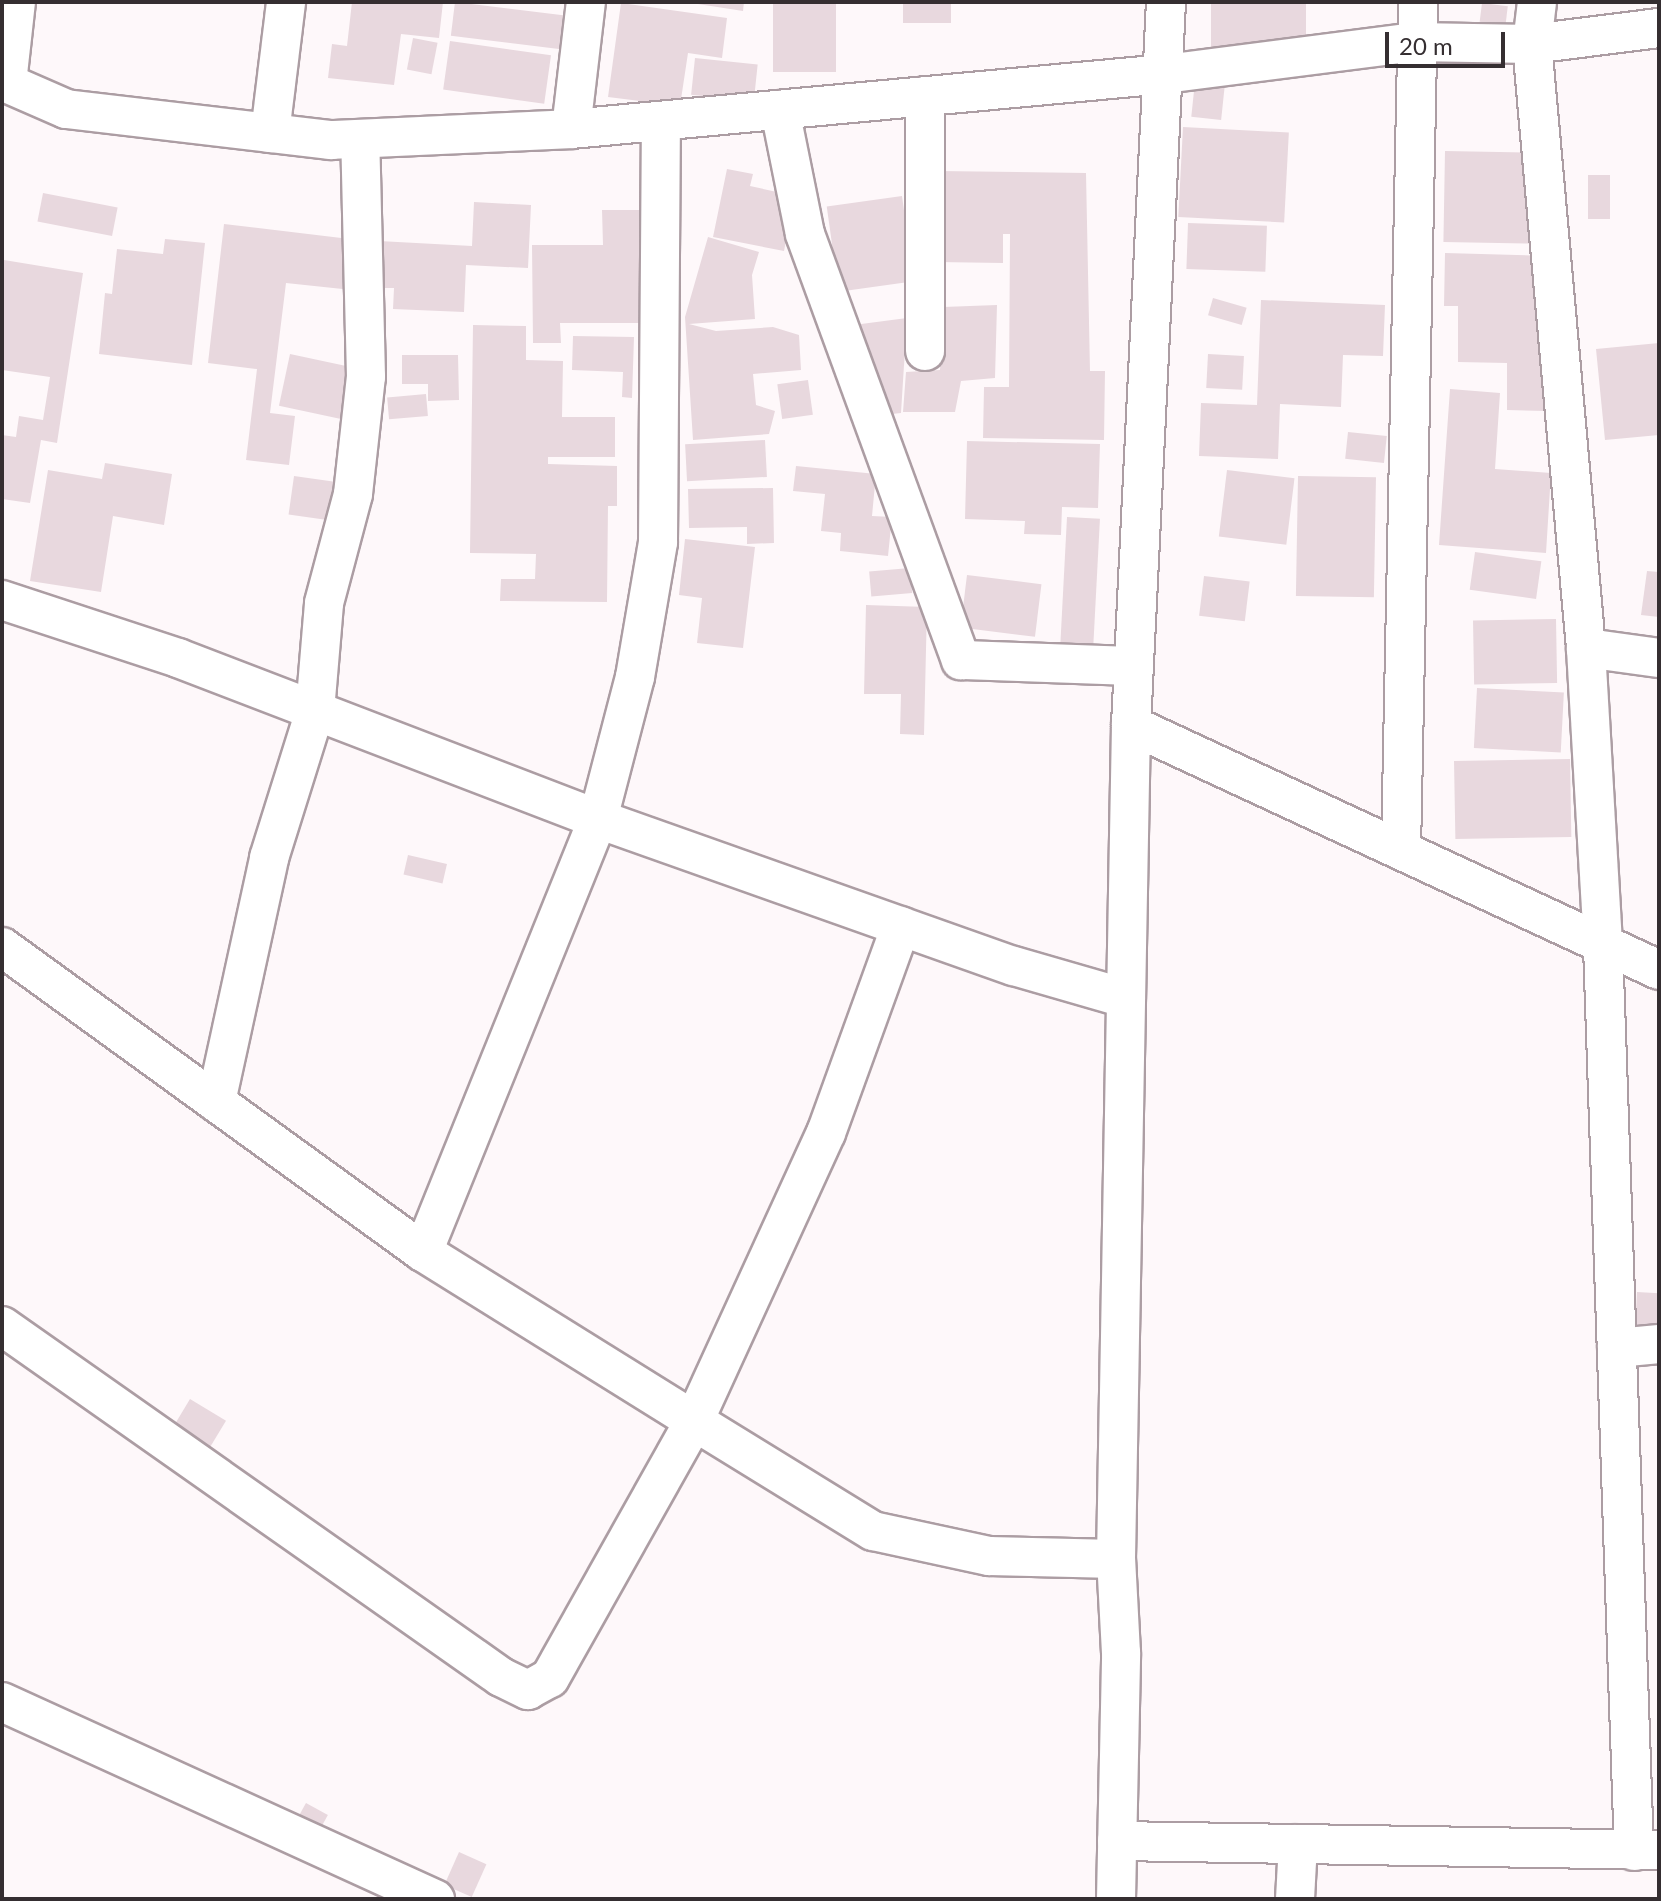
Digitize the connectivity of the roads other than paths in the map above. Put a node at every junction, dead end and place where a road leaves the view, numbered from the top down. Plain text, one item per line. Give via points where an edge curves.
1 (16, 2) edge
2 (286, 2) edge
3 (586, 2) edge
4 (1166, 2) edge
5 (1418, 2) edge
6 (1537, 2) edge
7 (1659, 28) edge
8 (1414, 42) junction
9 (1532, 44) junction
10 (1165, 74) junction
11 (5, 82) edge
12 (925, 96) junction
13 (780, 110) junction
14 (661, 121) junction
15 (571, 129) junction
16 (270, 133) junction
17 (360, 139) junction
18 (925, 351) dead end
19 (2, 600) edge
20 (1586, 648) junction
21 (1659, 658) edge
22 (1134, 666) junction
23 (315, 711) junction
24 (1131, 725) junction
25 (598, 819) junction
26 (1401, 850) junction
27 (901, 926) junction
28 (1603, 944) junction
29 (2, 947) edge
30 (1659, 970) edge
31 (1125, 998) junction
32 (216, 1102) junction
33 (423, 1252) junction
34 (2, 1326) edge
35 (1659, 1344) edge
36 (1617, 1348) junction
37 (694, 1421) junction
38 (1116, 1559) junction
39 (2, 1702) edge
40 (1117, 1841) junction
41 (1298, 1844) junction
42 (1646, 1851) edge
43 (364, 1884) edge
44 (435, 1899) edge
45 (1116, 1899) edge
46 (1295, 1899) edge

1 - 11 street
2 - 16 street
3 - 15 street
4 - 10 street
5 - 8 street
6 - 9 street
7 - 9 street
8 - 9 street
8 - 10 street
8 - 26 street
9 - 20 street
10 - 12 street
10 - 22 street
11 - 16 street via 66,109
12 - 13 street
12 - 18 street
13 - 14 street
13 - 22 street via 805,234 961,660
14 - 15 street
14 - 25 street via 658,542 635,677
15 - 17 street
16 - 17 street
17 - 23 street via 366,377 353,494 324,603
19 - 23 street via 178,658
20 - 21 street
20 - 28 street
22 - 24 street
23 - 25 street
23 - 32 street via 269,858
24 - 26 street
24 - 31 street
25 - 27 street
25 - 33 street
26 - 28 street
27 - 31 street
27 - 37 street via 826,1133
28 - 30 street
28 - 36 street
29 - 32 street
31 - 38 street
32 - 33 street
33 - 37 street
34 - 37 street via 501,1677 528,1690 550,1678
35 - 36 street
36 - 42 street
37 - 38 street via 873,1531 989,1556
38 - 40 street via 1121,1653
39 - 43 street
40 - 41 street
40 - 45 street
41 - 42 street
41 - 46 street
43 - 44 street

